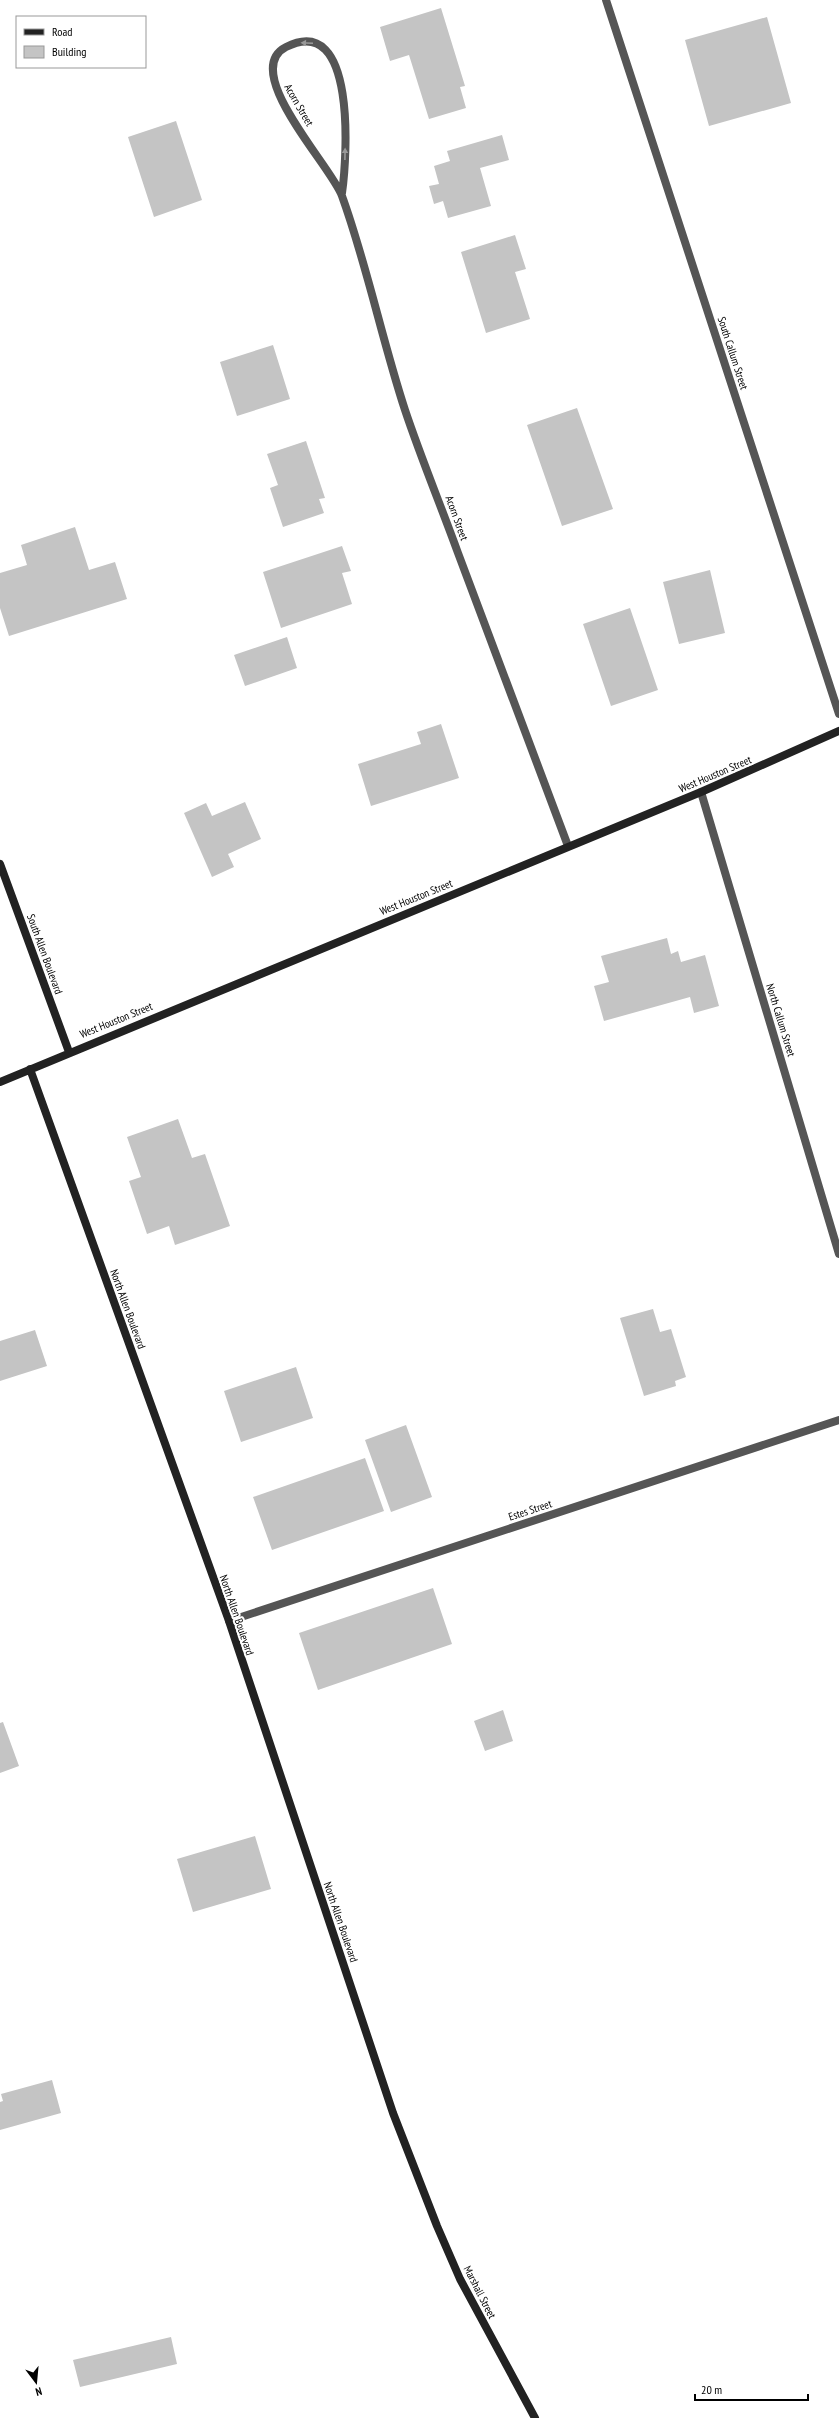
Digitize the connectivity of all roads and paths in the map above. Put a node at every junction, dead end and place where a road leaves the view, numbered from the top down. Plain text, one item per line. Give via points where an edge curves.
1 (606, 0) edge
2 (342, 193) junction
3 (839, 714) edge
4 (839, 731) edge
5 (701, 792) junction
6 (568, 846) junction
7 (0, 864) edge
8 (69, 1052) junction
9 (30, 1069) junction
10 (0, 1082) edge
11 (839, 1254) edge
12 (839, 1420) edge
13 (228, 1621) junction
14 (415, 2171) joint
15 (535, 2418) edge

1 - 3 street, South Callum Street
2 -> 2 street, Acorn Street via 345,130 340,76 335,61 325,48 313,43 300,42 284,47 276,55 271,68 280,99
2 - 6 street, Acorn Street via 405,411
4 - 5 street, West Houston Street
5 - 6 street, West Houston Street
5 - 11 street, North Callum Street
6 - 8 street, West Houston Street
7 - 8 street, South Allen Boulevard
8 - 9 street, West Houston Street
9 - 10 street, West Houston Street
9 - 13 street, North Allen Boulevard
12 - 13 street, Estes Street
13 - 14 street, North Allen Boulevard via 393,2113
14 - 15 street, Marshall Street via 460,2279

